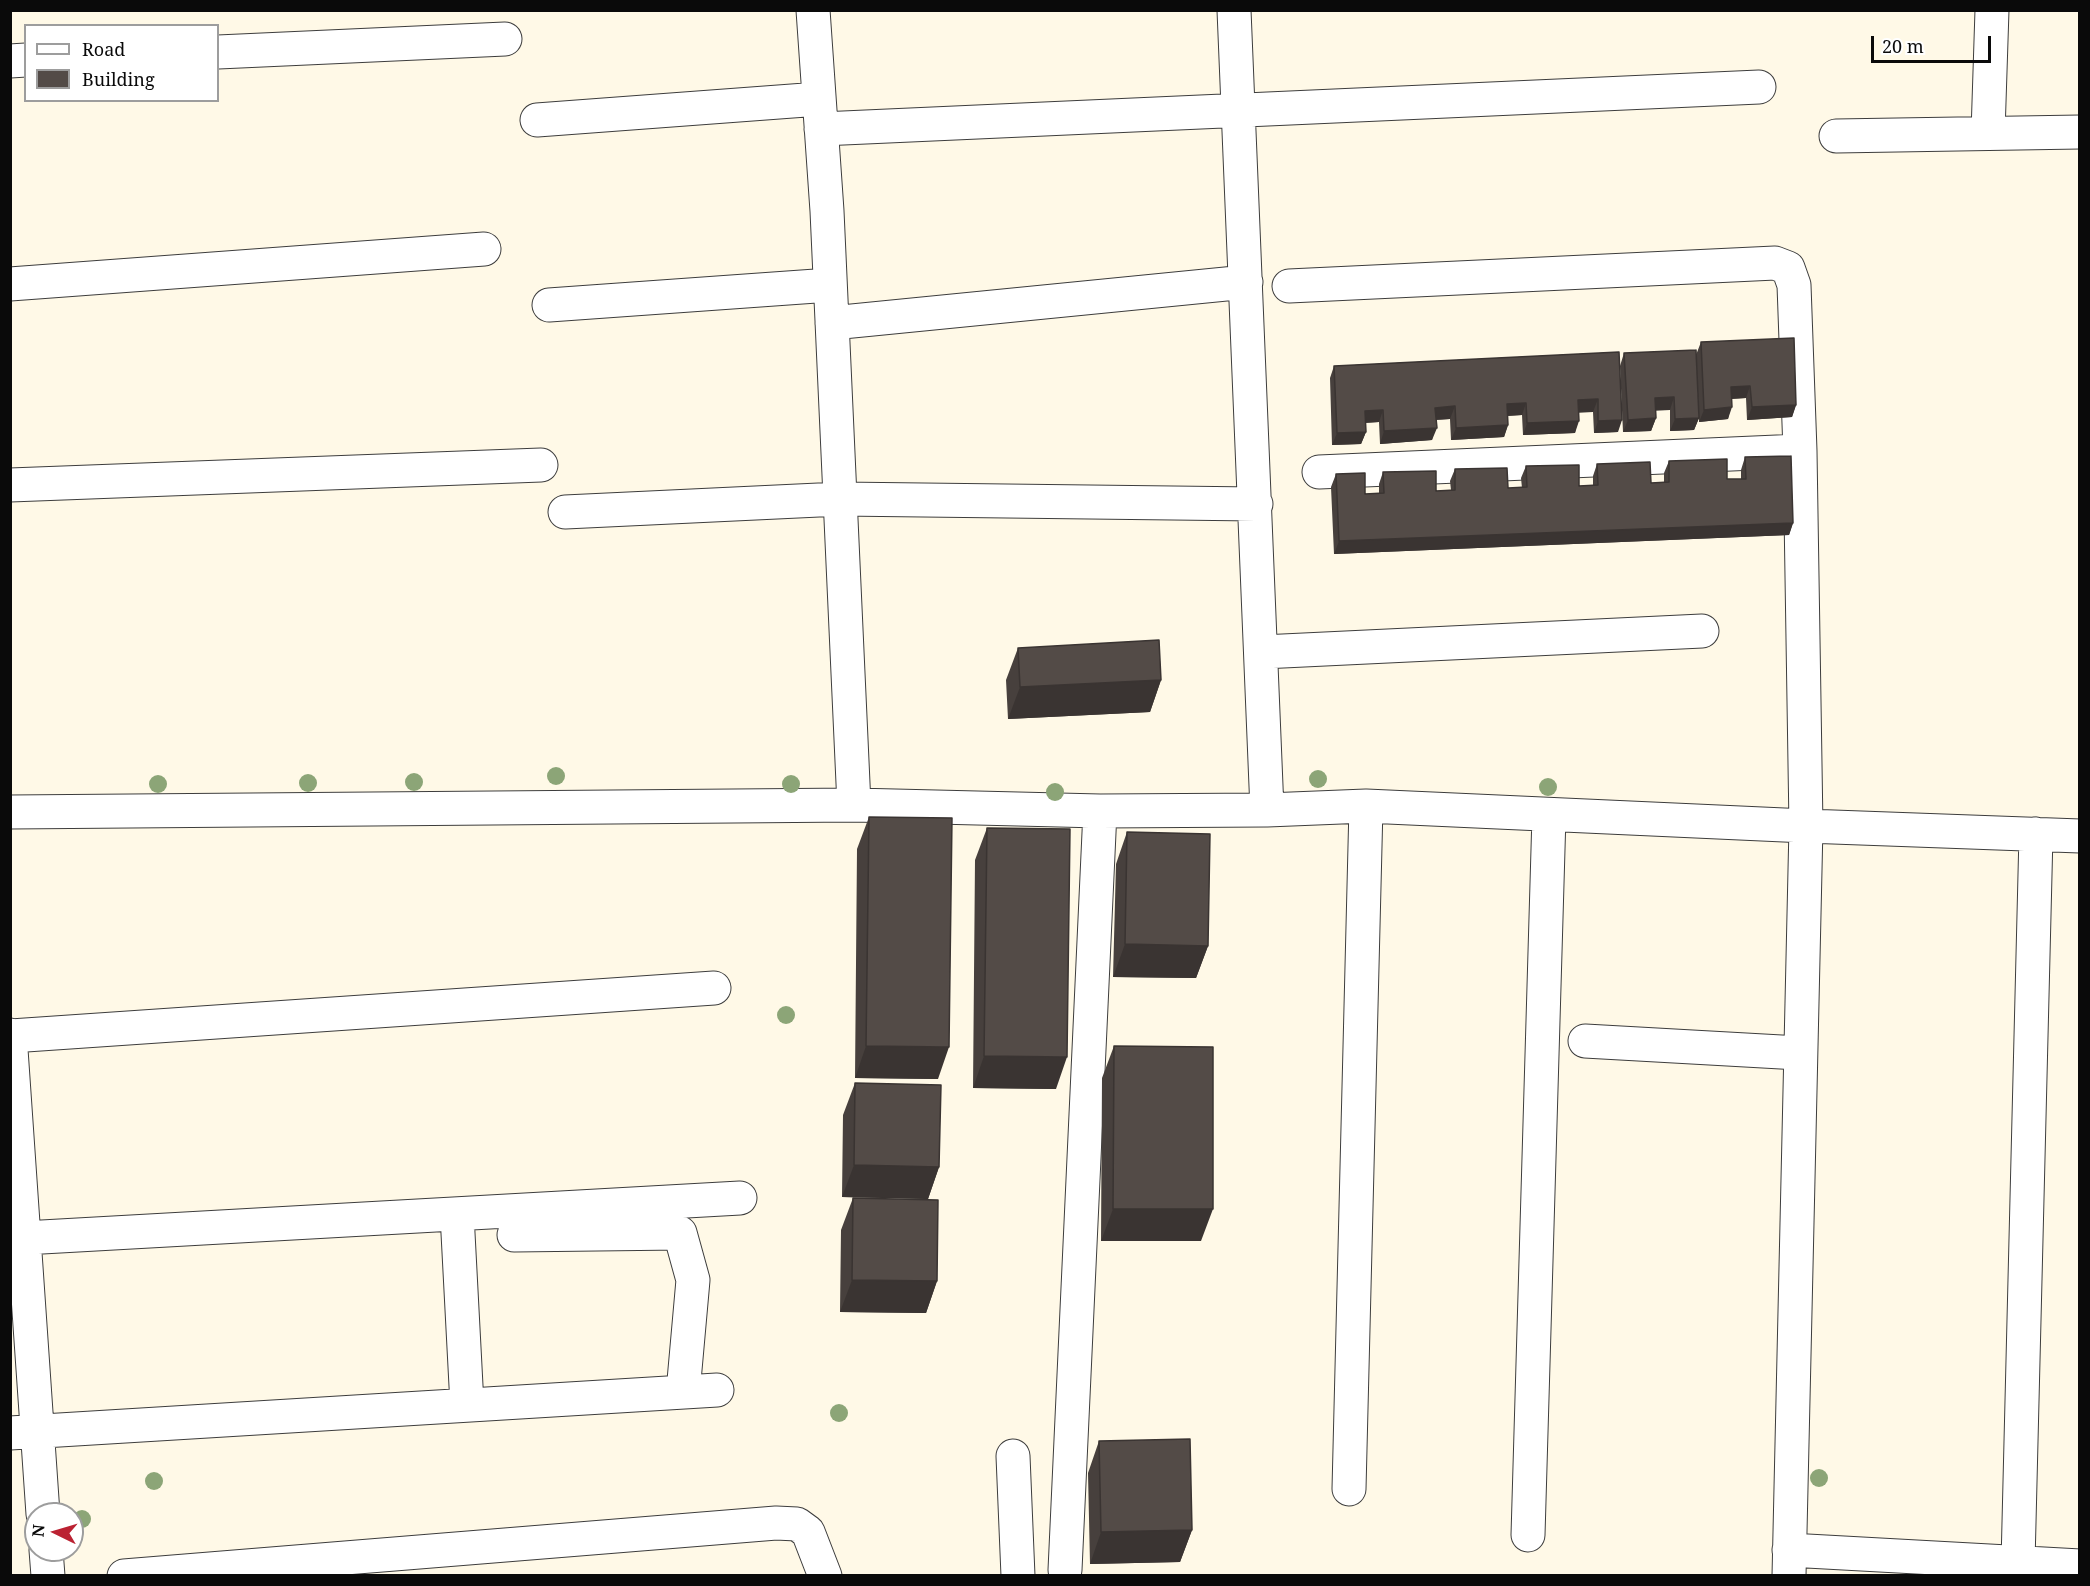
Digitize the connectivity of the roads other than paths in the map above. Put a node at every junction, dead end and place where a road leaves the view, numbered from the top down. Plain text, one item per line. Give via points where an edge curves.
1 (813, 10) edge
2 (1234, 10) edge
3 (1992, 10) edge
4 (505, 39) dead end
5 (219, 52) edge
6 (1759, 87) dead end
7 (1238, 109) junction
8 (820, 114) junction
9 (537, 120) dead end
10 (2079, 132) edge
11 (1988, 133) junction
12 (1836, 136) dead end
13 (484, 249) dead end
14 (1246, 282) junction
15 (10, 284) edge
16 (830, 285) junction
17 (1289, 285) dead end
18 (549, 305) dead end
19 (832, 323) junction
20 (1800, 451) junction
21 (541, 465) dead end
22 (1319, 472) dead end
23 (10, 485) edge
24 (840, 498) junction
25 (1256, 504) junction
26 (565, 512) dead end
27 (1702, 631) dead end
28 (1262, 652) junction
29 (854, 805) junction
30 (1366, 806) junction
31 (1267, 810) junction
32 (1100, 811) junction
33 (10, 812) edge
34 (1549, 815) junction
35 (1806, 826) junction
36 (2036, 834) junction
37 (2079, 836) edge
38 (714, 988) dead end
39 (11, 1036) edge
40 (1585, 1041) dead end
41 (1799, 1053) junction
42 (740, 1198) dead end
43 (457, 1214) junction
44 (514, 1235) dead end
45 (24, 1238) junction
46 (717, 1390) dead end
47 (683, 1392) junction
48 (466, 1405) junction
49 (24, 1432) edge
50 (1013, 1456) dead end
51 (1349, 1489) dead end
52 (40, 1502) edge
53 (1528, 1535) dead end
54 (1789, 1563) edge
55 (2079, 1566) edge
56 (2035, 1568) edge
57 (1065, 1570) dead end
58 (124, 1575) edge
59 (825, 1575) edge
60 (1018, 1575) edge

1 - 8 street
2 - 7 street
3 - 11 street
4 - 5 street
6 - 7 street
7 - 8 street
7 - 14 street
8 - 9 street
8 - 16 street
10 - 11 street
11 - 12 street
13 - 15 street
14 - 19 street
14 - 25 street
16 - 18 street
16 - 19 street
17 - 20 street via 1775,263 1788,268 1794,285
19 - 24 street
20 - 22 street
20 - 35 street
21 - 23 street
24 - 25 street
24 - 26 street
24 - 29 street
25 - 28 street
27 - 28 street
28 - 31 street
29 - 32 street
29 - 33 street
30 - 31 street
30 - 34 street
30 - 51 street
31 - 32 street
32 - 57 street
34 - 35 street
34 - 53 street
35 - 36 street
35 - 41 street
36 - 37 street
36 - 56 street
38 - 39 street
39 - 45 street
40 - 41 street
41 - 54 street
42 - 43 street
43 - 45 street
43 - 48 street
44 - 47 street via 680,1233 693,1280
45 - 49 street
46 - 47 street
47 - 48 street
48 - 49 street
49 - 52 street
50 - 60 street
54 - 56 street
55 - 56 street
58 - 59 street via 776,1523 797,1524 808,1532

